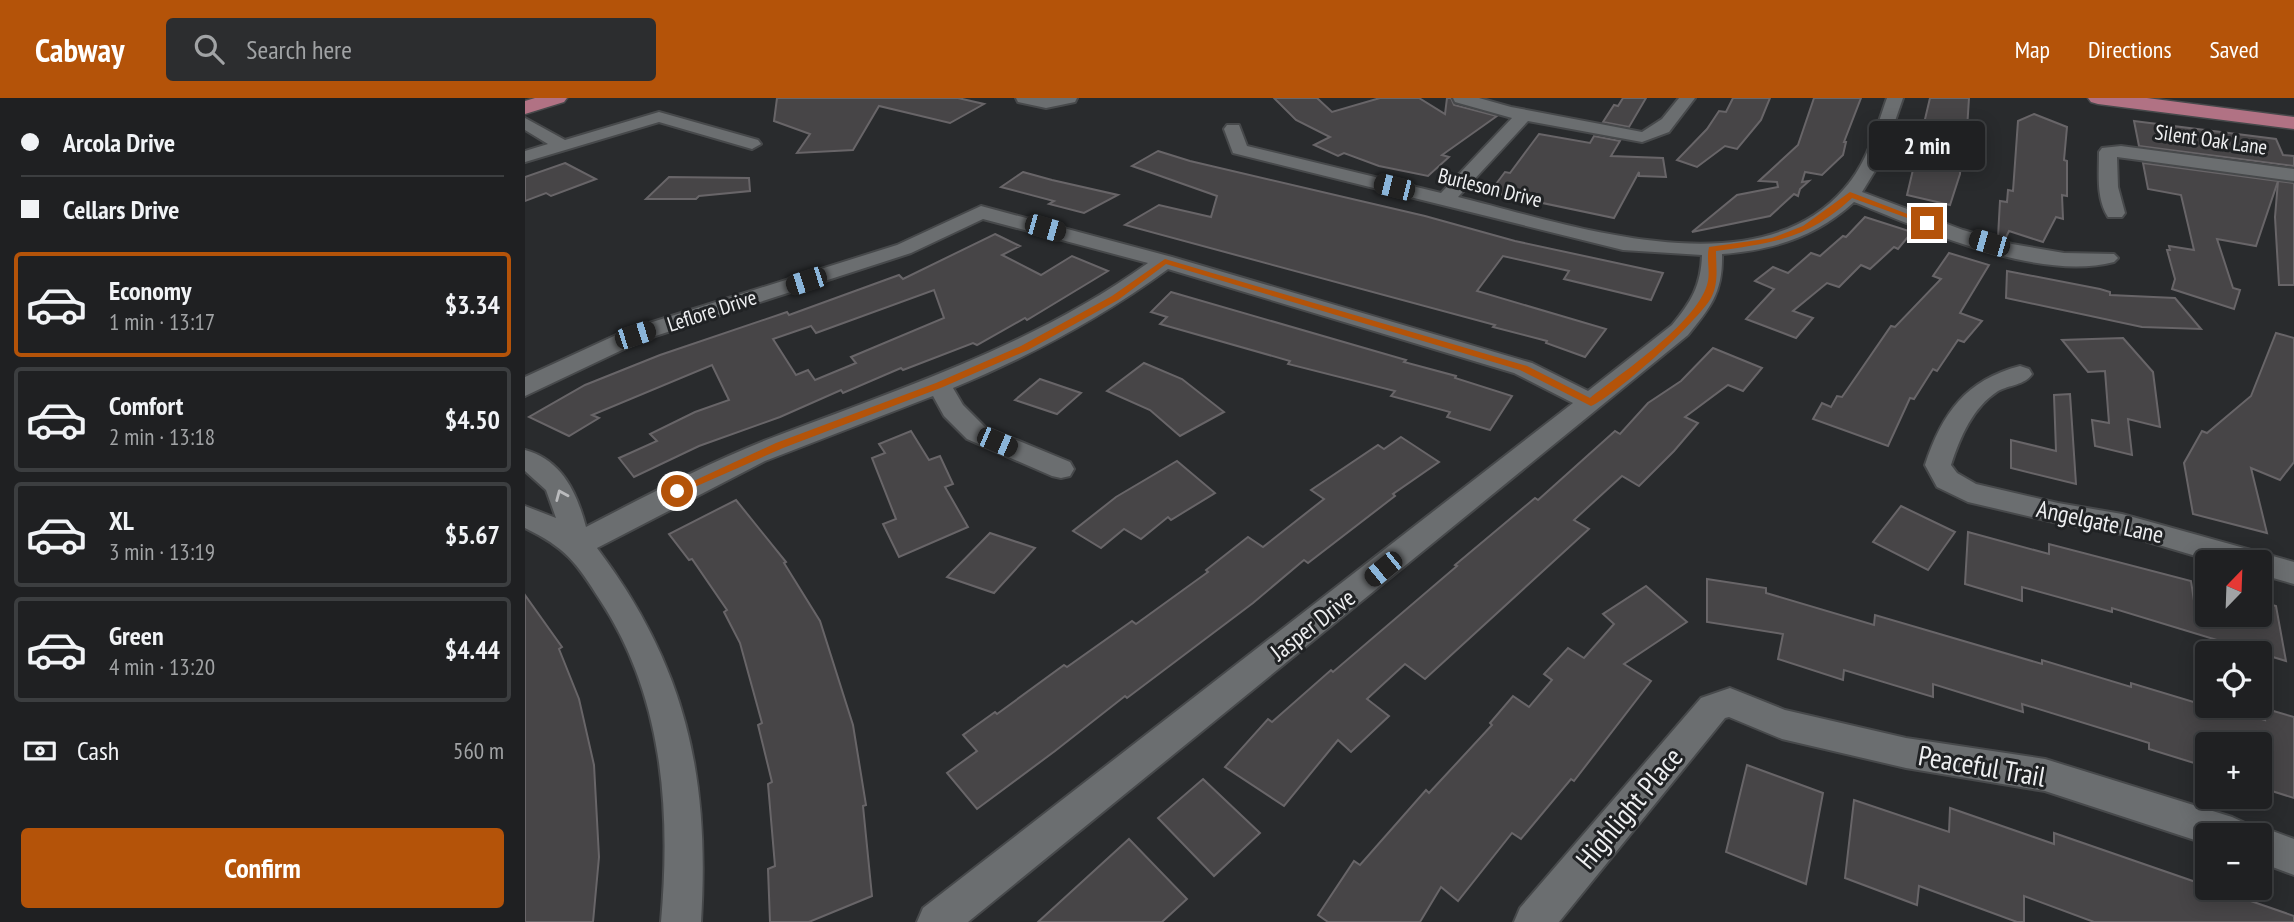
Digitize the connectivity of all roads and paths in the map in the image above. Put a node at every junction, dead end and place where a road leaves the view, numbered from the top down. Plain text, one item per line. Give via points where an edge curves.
1 (557, 98) edge
2 (1024, 98) edge
3 (1069, 98) edge
4 (1461, 98) edge
5 (1687, 98) edge
6 (1895, 98) edge
7 (2098, 98) edge
8 (2204, 98) edge
9 (525, 108) edge
10 (2294, 109) edge
11 (1524, 115) junction
12 (525, 123) edge
13 (2294, 123) edge
14 (1233, 129) dead end
15 (751, 144) dead end
16 (561, 145) junction
17 (528, 153) edge
18 (2294, 175) edge
19 (1850, 194) junction
20 (1445, 200) junction
21 (2115, 213) dead end
22 (1712, 249) junction
23 (2107, 258) dead end
24 (1165, 261) junction
25 (2020, 374) dead end
26 (939, 385) junction
27 (525, 387) edge
28 (1591, 402) junction
29 (525, 459) edge
30 (1061, 469) dead end
31 (525, 516) edge
32 (577, 545) junction
33 (2215, 550) edge
34 (2272, 566) edge
35 (2294, 573) edge
36 (1730, 702) joint
37 (2195, 823) edge
38 (2272, 849) edge
39 (2294, 857) edge
40 (681, 922) edge
41 (937, 922) edge
42 (1534, 922) edge

1 - 9 main road
2 - 3 street via 1046,103
4 - 11 street
5 - 11 street via 1654,136
6 - 19 street, Burleson Drive via 1872,162
7 - 13 main road
8 - 10 main road
11 - 20 street
12 - 16 street
14 - 20 street, Burleson Drive via 1239,149
15 - 16 street via 659,117
16 - 17 street
18 - 21 street, Silent Oak Lane via 2108,152 2108,187
19 - 22 street, Burleson Drive via 1806,228 1773,241
19 - 23 street via 2007,248 2063,259
20 - 22 street, Burleson Drive via 1623,244
22 - 28 street, Jasper Drive via 1713,282 1680,331
24 - 26 street via 1115,298 1050,335
24 - 27 street, Leflore Drive via 981,212 904,250 635,335
24 - 28 street via 1523,368
25 - 33 street, Angelgate Lane via 1986,388 1963,413 1938,465 1947,480 1968,492 2122,523
26 - 30 street via 953,411 976,433
26 - 32 street via 703,478
28 - 41 street, Jasper Drive
32 -> 29 street via 561,489 546,470
31 - 32 street
32 - 40 street via 617,596 649,656 673,730 685,839
34 - 35 street, Angelgate Lane
36 - 37 street, Peaceful Trail via 1782,724 1906,753 2045,775
36 - 42 street, Highlight Place via 1713,708
38 - 39 street

